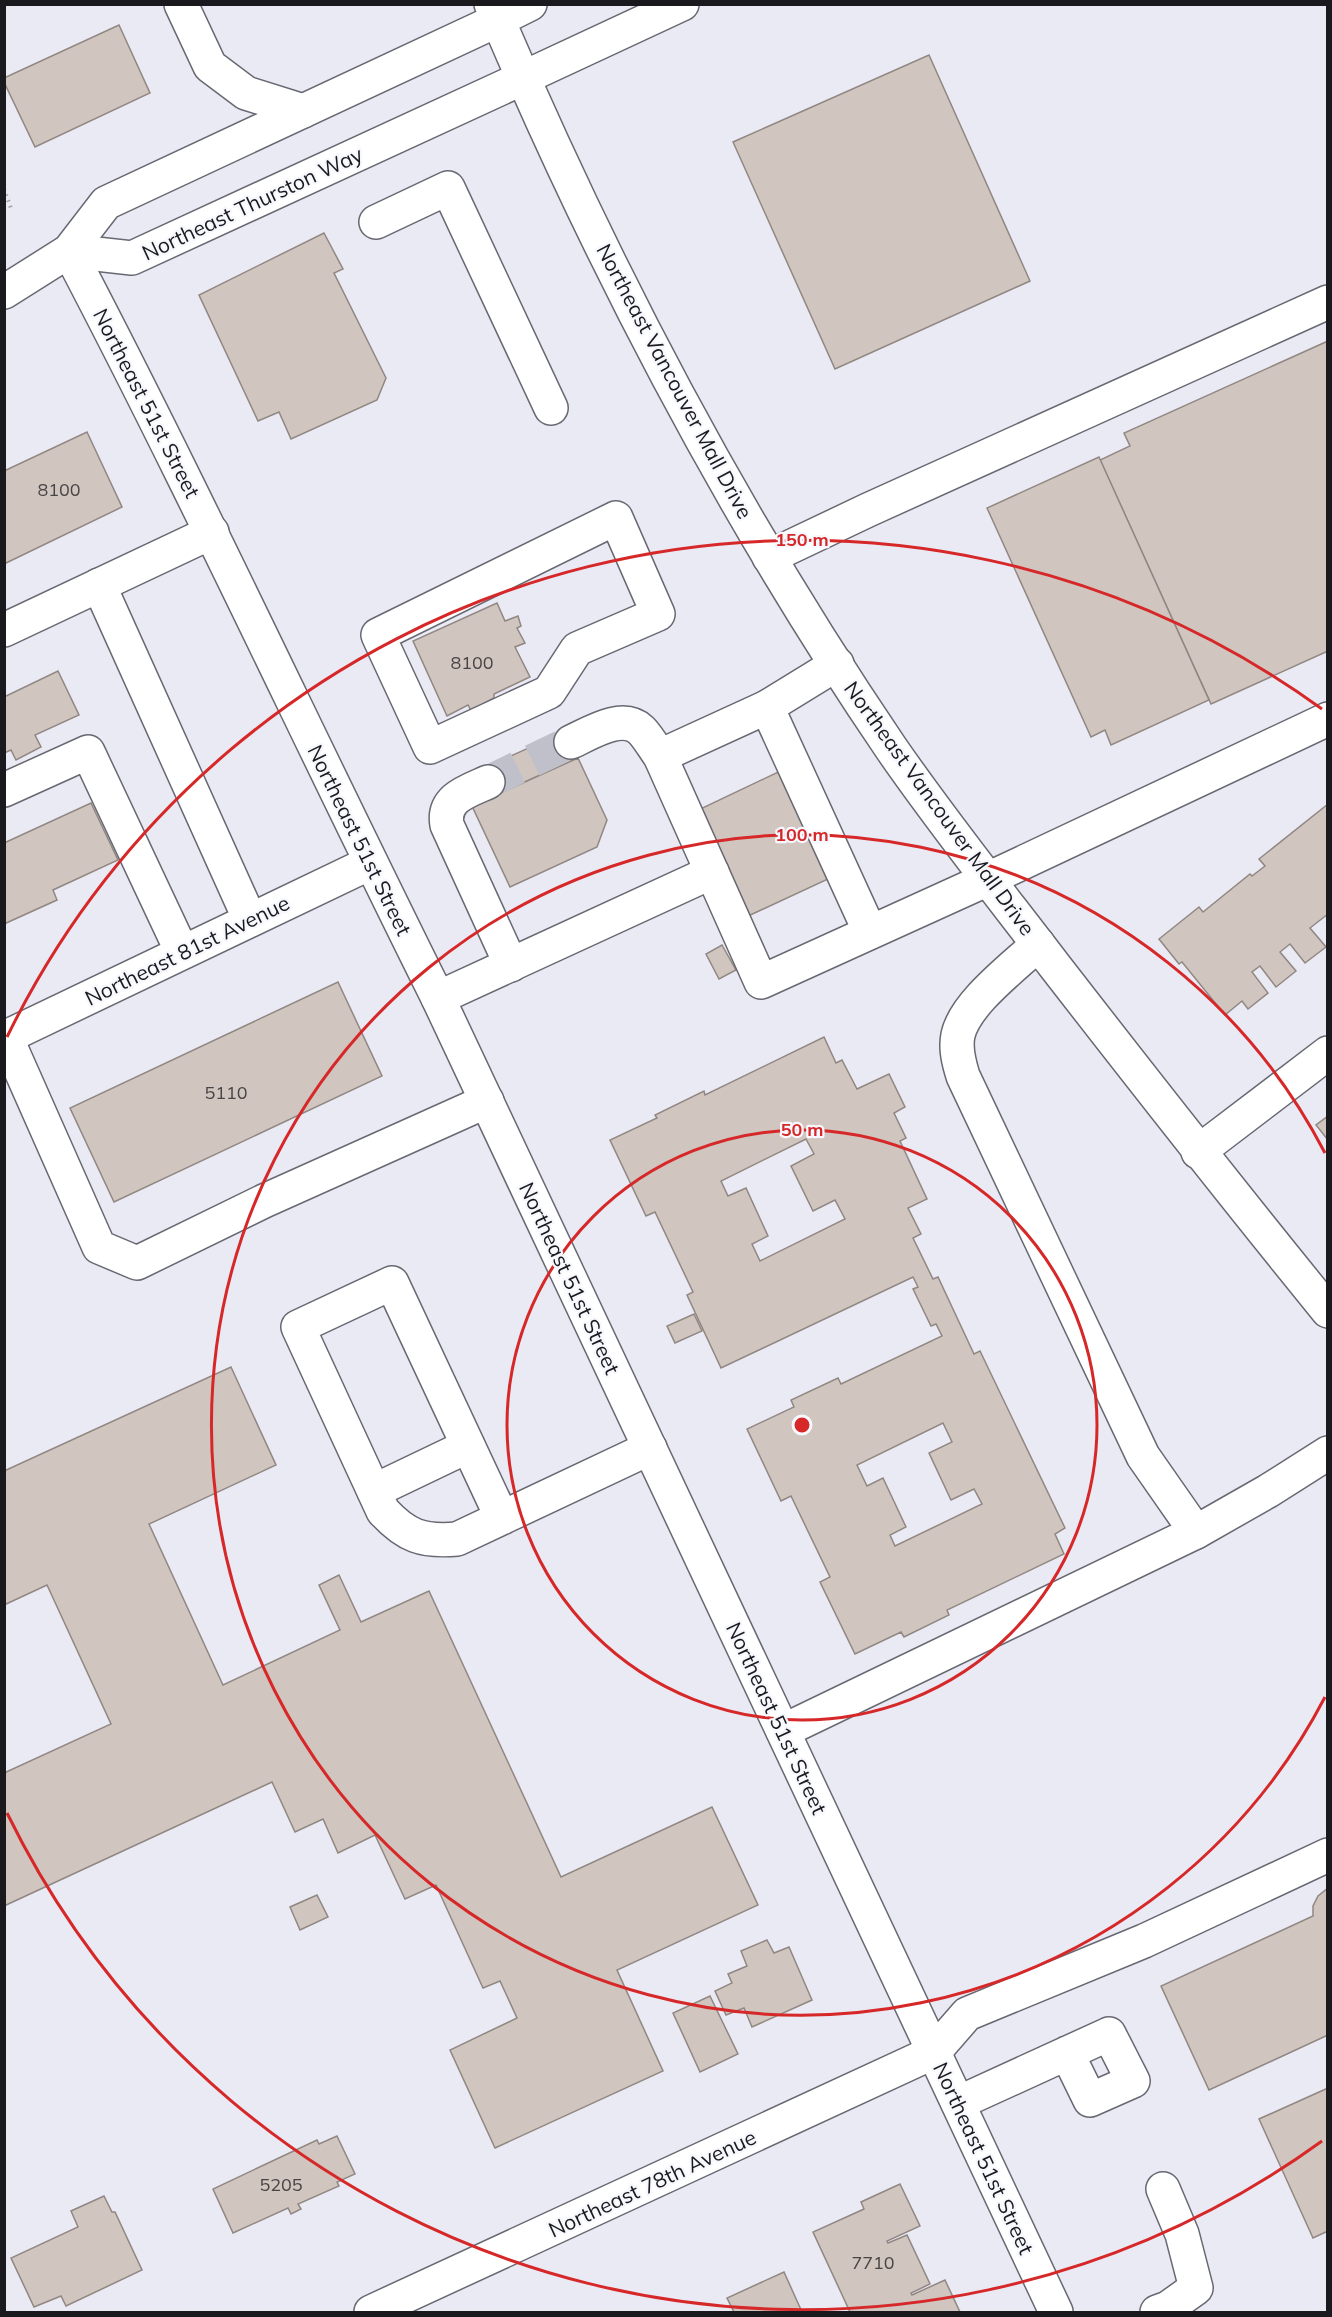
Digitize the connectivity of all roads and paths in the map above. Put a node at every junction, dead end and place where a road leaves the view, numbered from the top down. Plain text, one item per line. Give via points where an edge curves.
1 (181, 4) edge
2 (530, 4) edge
3 (682, 4) edge
4 (494, 12) edge
5 (523, 78) junction
6 (303, 111) junction
7 (4, 189) edge
8 (12, 211) dead end
9 (376, 222) dead end
10 (69, 251) junction
11 (4, 292) edge
12 (1328, 302) edge
13 (551, 408) dead end
14 (212, 532) junction
15 (769, 557) junction
16 (99, 585) junction
17 (658, 614) joint
18 (4, 630) edge
19 (837, 664) junction
20 (767, 707) junction
21 (1328, 719) edge
22 (571, 742) tunnel mouth
23 (660, 756) junction
24 (488, 782) tunnel mouth
25 (4, 790) edge
26 (370, 863) junction
27 (712, 872) junction
28 (988, 879) junction
29 (250, 920) junction
30 (870, 932) junction
31 (1038, 944) junction
32 (182, 952) junction
33 (511, 965) junction
34 (438, 998) junction
35 (5, 1038) edge
36 (1328, 1053) edge
37 (487, 1101) junction
38 (1198, 1152) junction
39 (1328, 1311) edge
40 (468, 1446) junction
41 (650, 1448) junction
42 (1328, 1453) edge
43 (374, 1491) junction
44 (502, 1518) junction
45 (1196, 1532) junction
46 (783, 1731) junction
47 (1328, 1855) edge
48 (934, 2052) junction
49 (1067, 2053) dead end
50 (958, 2103) junction
51 (1163, 2189) dead end
52 (371, 2313) edge
53 (1056, 2313) edge
54 (1157, 2313) edge

1 - 6 street via 210,66 246,93
2 - 4 street
3 - 5 street, Northeast Thurston Way
4 - 5 street, Northeast Vancouver Mall Drive
4 - 6 street
5 - 10 street, Northeast Thurston Way via 132,258
5 - 15 street, Northeast Vancouver Mall Drive via 549,139 658,357
6 - 10 street via 106,203
7 - 8 path
9 - 13 street via 448,189
10 - 11 street
10 - 14 street, Northeast 51st Street
12 - 15 street
14 - 16 street
14 - 26 street, Northeast 51st Street
15 - 19 street, Northeast Vancouver Mall Drive
16 - 18 street
16 - 29 street
17 - 17 street via 616,518 378,635 430,747 549,692 577,649
19 - 20 street
19 - 28 street, Northeast Vancouver Mall Drive via 892,750
20 - 23 street
20 - 30 street
21 - 28 street
22 - 23 street via 605,726 628,724 640,728
23 - 27 street
24 - 33 street via 455,798 447,810 447,825
25 - 32 street via 88,752
26 - 29 street, Northeast 81st Avenue
26 - 34 street, Northeast 51st Street
27 - 30 street via 761,982
27 - 33 street
28 - 30 street
28 - 31 street, Northeast Vancouver Mall Drive
29 - 32 street, Northeast 81st Avenue
31 - 38 street, Northeast Vancouver Mall Drive
31 - 45 street via 965,1016 957,1056 1143,1456
32 - 35 street, Northeast 81st Avenue
33 - 34 street
34 - 37 street, Northeast 51st Street
35 - 37 street via 99,1247 137,1263
36 - 38 street
37 - 41 street, Northeast 51st Street
38 - 39 street, Northeast Vancouver Mall Drive
40 - 43 street
40 - 43 street via 392,1283 298,1327
40 - 44 street
41 - 44 street
41 - 46 street, Northeast 51st Street
42 - 45 street
43 - 44 street via 383,1511 415,1537 457,1539
45 - 46 street
46 - 48 street, Northeast 51st Street
47 - 48 street via 1144,1941 968,2014
48 - 50 street, Northeast 51st Street
48 - 52 street, Northeast 78th Avenue
49 - 50 street
50 - 53 street, Northeast 51st Street
51 - 54 street via 1182,2234 1196,2288

